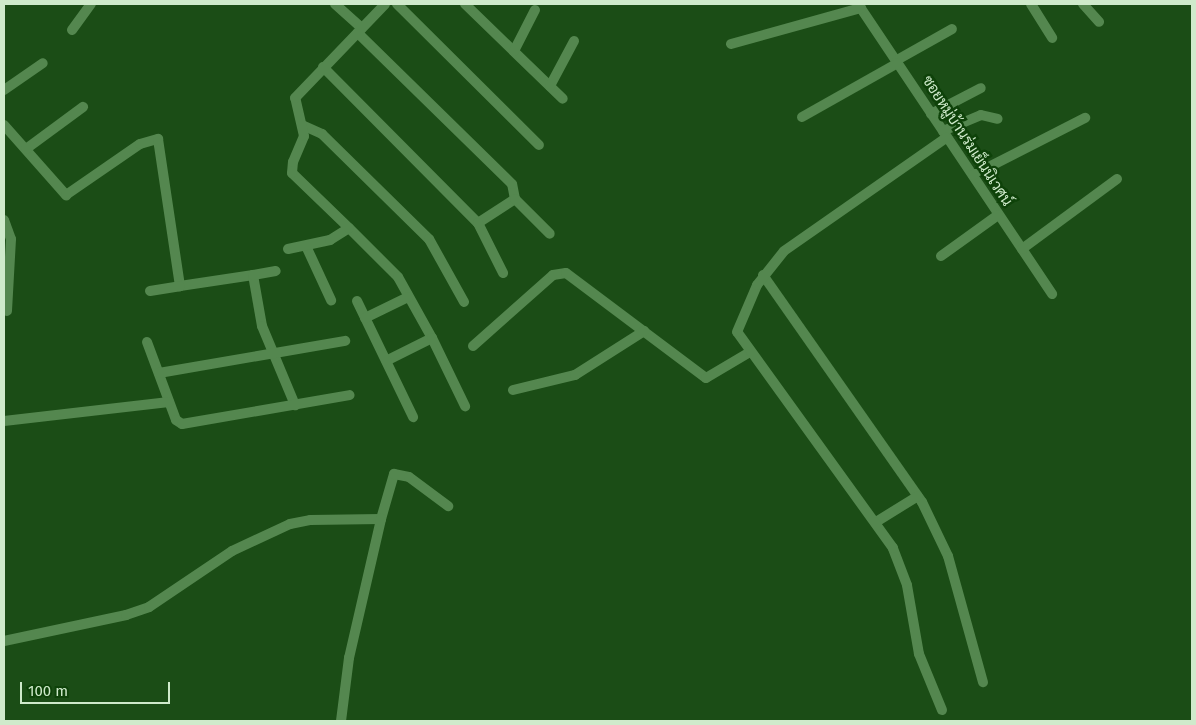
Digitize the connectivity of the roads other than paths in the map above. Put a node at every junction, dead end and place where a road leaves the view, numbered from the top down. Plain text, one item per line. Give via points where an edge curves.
1 (91, 4) edge
2 (335, 4) edge
3 (384, 4) edge
4 (397, 4) edge
5 (465, 4) edge
6 (1031, 4) edge
7 (1083, 4) edge
8 (859, 6) edge
9 (535, 10) dead end
10 (1099, 22) dead end
11 (952, 29) dead end
12 (72, 30) dead end
13 (360, 31) junction
14 (1052, 38) dead end
15 (574, 40) dead end
16 (731, 44) dead end
17 (514, 51) junction
18 (898, 62) junction
19 (43, 63) dead end
20 (323, 67) junction
21 (550, 86) junction
22 (981, 88) dead end
23 (4, 90) edge
24 (563, 99) dead end
25 (83, 107) dead end
26 (931, 114) junction
27 (802, 117) dead end
28 (1085, 118) dead end
29 (998, 119) dead end
30 (4, 125) edge
31 (302, 125) junction
32 (945, 134) junction
33 (539, 145) dead end
34 (26, 149) junction
35 (973, 175) junction
36 (1117, 179) dead end
37 (515, 199) junction
38 (998, 215) junction
39 (4, 220) edge
40 (478, 223) junction
41 (349, 228) junction
42 (550, 234) dead end
43 (306, 246) junction
44 (288, 249) dead end
45 (1022, 249) junction
46 (941, 256) dead end
47 (276, 271) dead end
48 (503, 272) dead end
49 (252, 274) junction
50 (763, 275) junction
51 (180, 286) junction
52 (150, 292) dead end
53 (1052, 294) dead end
54 (408, 297) junction
55 (331, 300) dead end
56 (357, 301) dead end
57 (464, 302) dead end
58 (7, 312) dead end
59 (366, 318) junction
60 (644, 331) junction
61 (432, 338) junction
62 (344, 341) dead end
63 (147, 342) dead end
64 (473, 346) dead end
65 (272, 352) junction
66 (750, 352) junction
67 (386, 361) junction
68 (159, 373) junction
69 (513, 390) dead end
70 (350, 395) dead end
71 (169, 402) junction
72 (295, 405) junction
73 (464, 406) dead end
74 (413, 417) dead end
75 (4, 421) edge
76 (918, 496) junction
77 (448, 506) dead end
78 (381, 519) junction
79 (876, 522) junction
80 (4, 641) edge
81 (983, 682) dead end
82 (942, 710) dead end
83 (341, 721) edge

1 - 12 street
2 - 13 street
3 - 13 street
4 - 33 street
5 - 17 street
6 - 14 street
7 - 10 street via 1091,17
8 - 16 street
8 - 18 street, ซอยหมู่บ้านร่มเย็นนิเวศน์
9 - 17 street
11 - 18 street
13 - 20 street
13 - 37 street via 512,184
15 - 21 street
17 - 21 street
18 - 26 street, ซอยหมู่บ้านร่มเย็นนิเวศน์
18 - 27 street
19 - 23 street
20 - 31 street via 295,98
20 - 40 street
21 - 24 street
22 - 26 street
25 - 34 street
26 - 32 street, ซอยหมู่บ้านร่มเย็นนิเวศน์
28 - 35 street
29 - 32 street via 981,115
30 - 34 street
31 - 41 street via 304,136 292,173
31 - 57 street via 322,134 429,239
32 - 35 street, ซอยหมู่บ้านร่มเย็นนิเวศน์
32 - 50 street via 796,241
34 - 51 street via 66,195 140,144 158,139
35 - 38 street, ซอยหมู่บ้านร่มเย็นนิเวศน์
36 - 45 street
37 - 40 street
37 - 42 street
38 - 45 street, ซอยหมู่บ้านร่มเย็นนิเวศน์
38 - 46 street
39 - 58 street via 11,239
40 - 48 street
41 - 43 street via 341,236
41 - 54 street via 398,277
43 - 44 street
43 - 55 street
45 - 53 street, ซอยหมู่บ้านร่มเย็นนิเวศน์
47 - 49 street
49 - 51 street
49 - 65 street via 257,308
50 - 66 street via 737,328 738,336
50 - 76 street
51 - 52 street
54 - 59 street
54 - 61 street
56 - 59 street
59 - 67 street
60 - 64 street via 572,276 560,273
60 - 66 street via 706,378
60 - 69 street via 575,375
61 - 67 street
61 - 73 street
62 - 65 street
63 - 68 street
65 - 68 street
65 - 72 street
66 - 79 street
67 - 74 street
68 - 71 street
70 - 72 street
71 - 72 street via 176,420 182,424
71 - 75 street
76 - 79 street
76 - 81 street via 948,556
77 - 78 street via 409,477 394,474
78 - 80 street via 310,520 290,524 232,551 149,607 126,615
78 - 83 street via 349,658
79 - 82 street via 901,564 919,654

